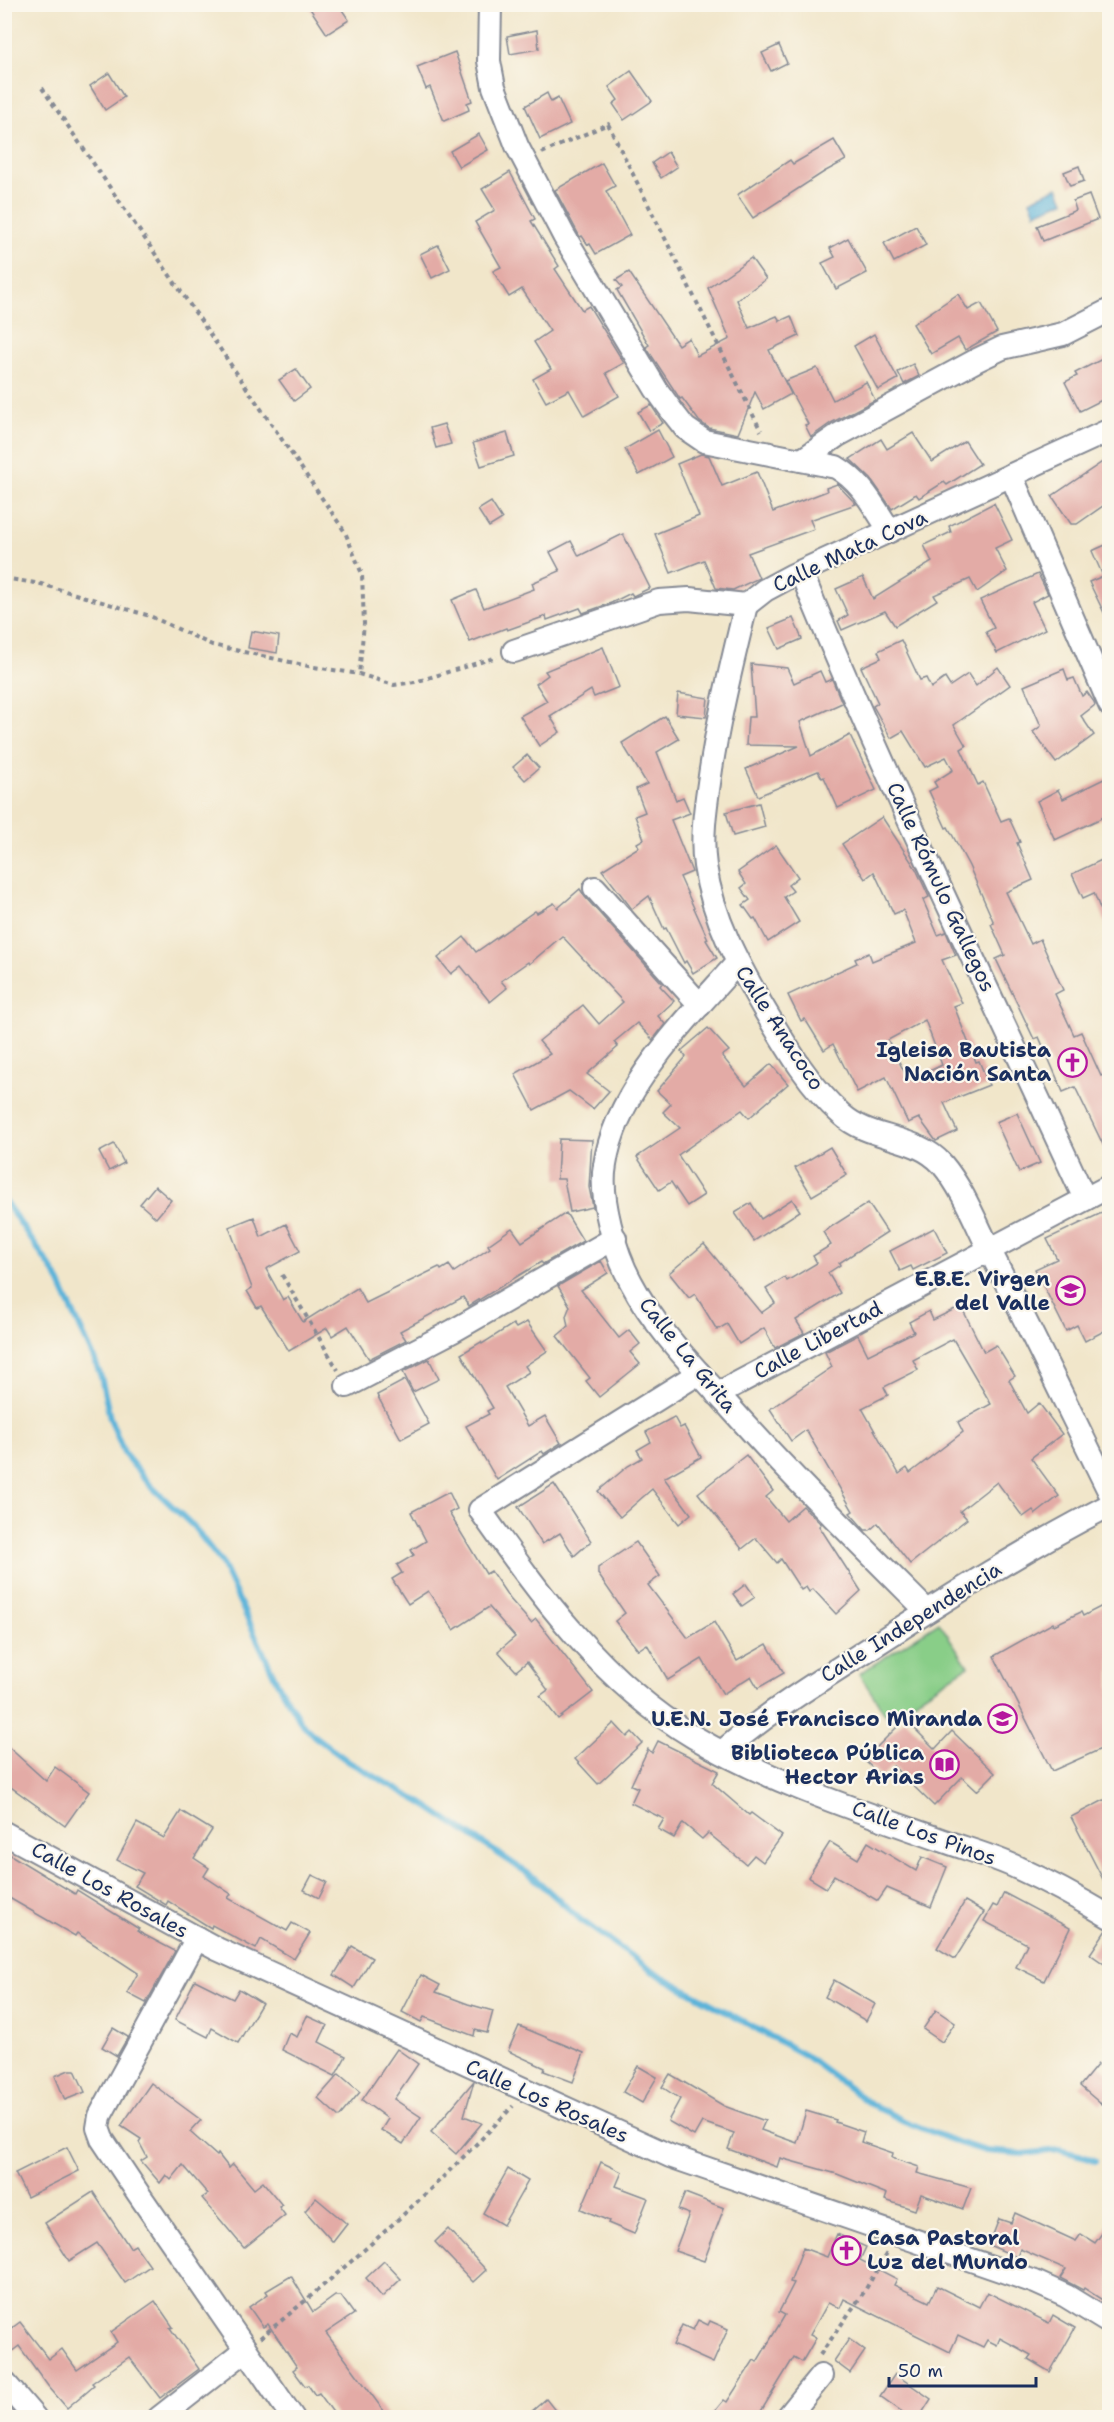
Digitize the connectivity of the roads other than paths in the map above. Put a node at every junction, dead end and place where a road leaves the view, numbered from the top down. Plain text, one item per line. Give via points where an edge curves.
1 (490, 4) edge
2 (1110, 310) edge
3 (1110, 430) edge
4 (802, 460) junction
5 (1011, 475) junction
6 (890, 531) junction
7 (801, 572) junction
8 (746, 605) junction
9 (514, 651) road end
10 (1110, 705) edge
11 (595, 888) dead end
12 (737, 963) junction
13 (700, 1005) junction
14 (1110, 1186) edge
15 (1085, 1199) junction
16 (615, 1238) junction
17 (990, 1250) junction
18 (699, 1373) junction
19 (347, 1386) road end
20 (717, 1394) junction
21 (1110, 1493) edge
22 (1110, 1505) edge
23 (927, 1611) junction
24 (722, 1752) junction
25 (4, 1833) edge
26 (1110, 1917) edge
27 (197, 1938) junction
28 (1110, 2323) edge
29 (246, 2350) junction
30 (821, 2376) road end
31 (4, 2382) edge
32 (35, 2418) edge
33 (159, 2418) edge
34 (293, 2418) edge
35 (787, 2418) edge

1 - 4 street via 489,61 503,114 564,236 656,389 685,428 704,441
2 - 4 street via 1063,334 1002,348 977,360 830,439
3 - 5 street, Calle Mata Cova
4 - 6 street via 836,467 853,478
5 - 6 street, Calle Mata Cova
5 - 10 street
6 - 7 street, Calle Mata Cova
7 - 8 street, Calle Mata Cova via 765,590
7 - 15 street, Calle Rómulo Gallegos via 919,841
8 - 9 street via 689,598 659,601
8 - 12 street, Calle Anacoco via 712,755 704,832 711,892
11 - 13 street
12 - 13 street, Calle La Grita
12 - 17 street, Calle Anacoco via 805,1074 825,1097 842,1116 859,1126 910,1143 936,1158
13 - 16 street, Calle La Grita via 648,1070 615,1125 603,1182
14 - 15 street, Calle Libertad
15 - 17 street, Calle Libertad
16 - 18 street, Calle La Grita via 623,1265 645,1305
16 - 19 street via 453,1331
17 - 20 street, Calle Libertad
17 - 21 street, Calle Anacoco
18 - 20 street, Calle La Grita
18 - 24 street, Calle Los Pinos via 480,1510 541,1593 599,1662 648,1705
20 - 23 street, Calle La Grita via 783,1467
22 - 23 street, Calle Independencia via 992,1569
23 - 24 street, Calle Independencia via 795,1696
24 - 26 street, Calle Los Pinos via 808,1791 1016,1867
25 - 27 street, Calle Los Rosales
27 - 28 street, Calle Los Rosales via 670,2156 1035,2282
27 - 29 street via 100,2116 98,2128
29 - 33 street
29 - 34 street
30 - 35 street
31 - 32 street

